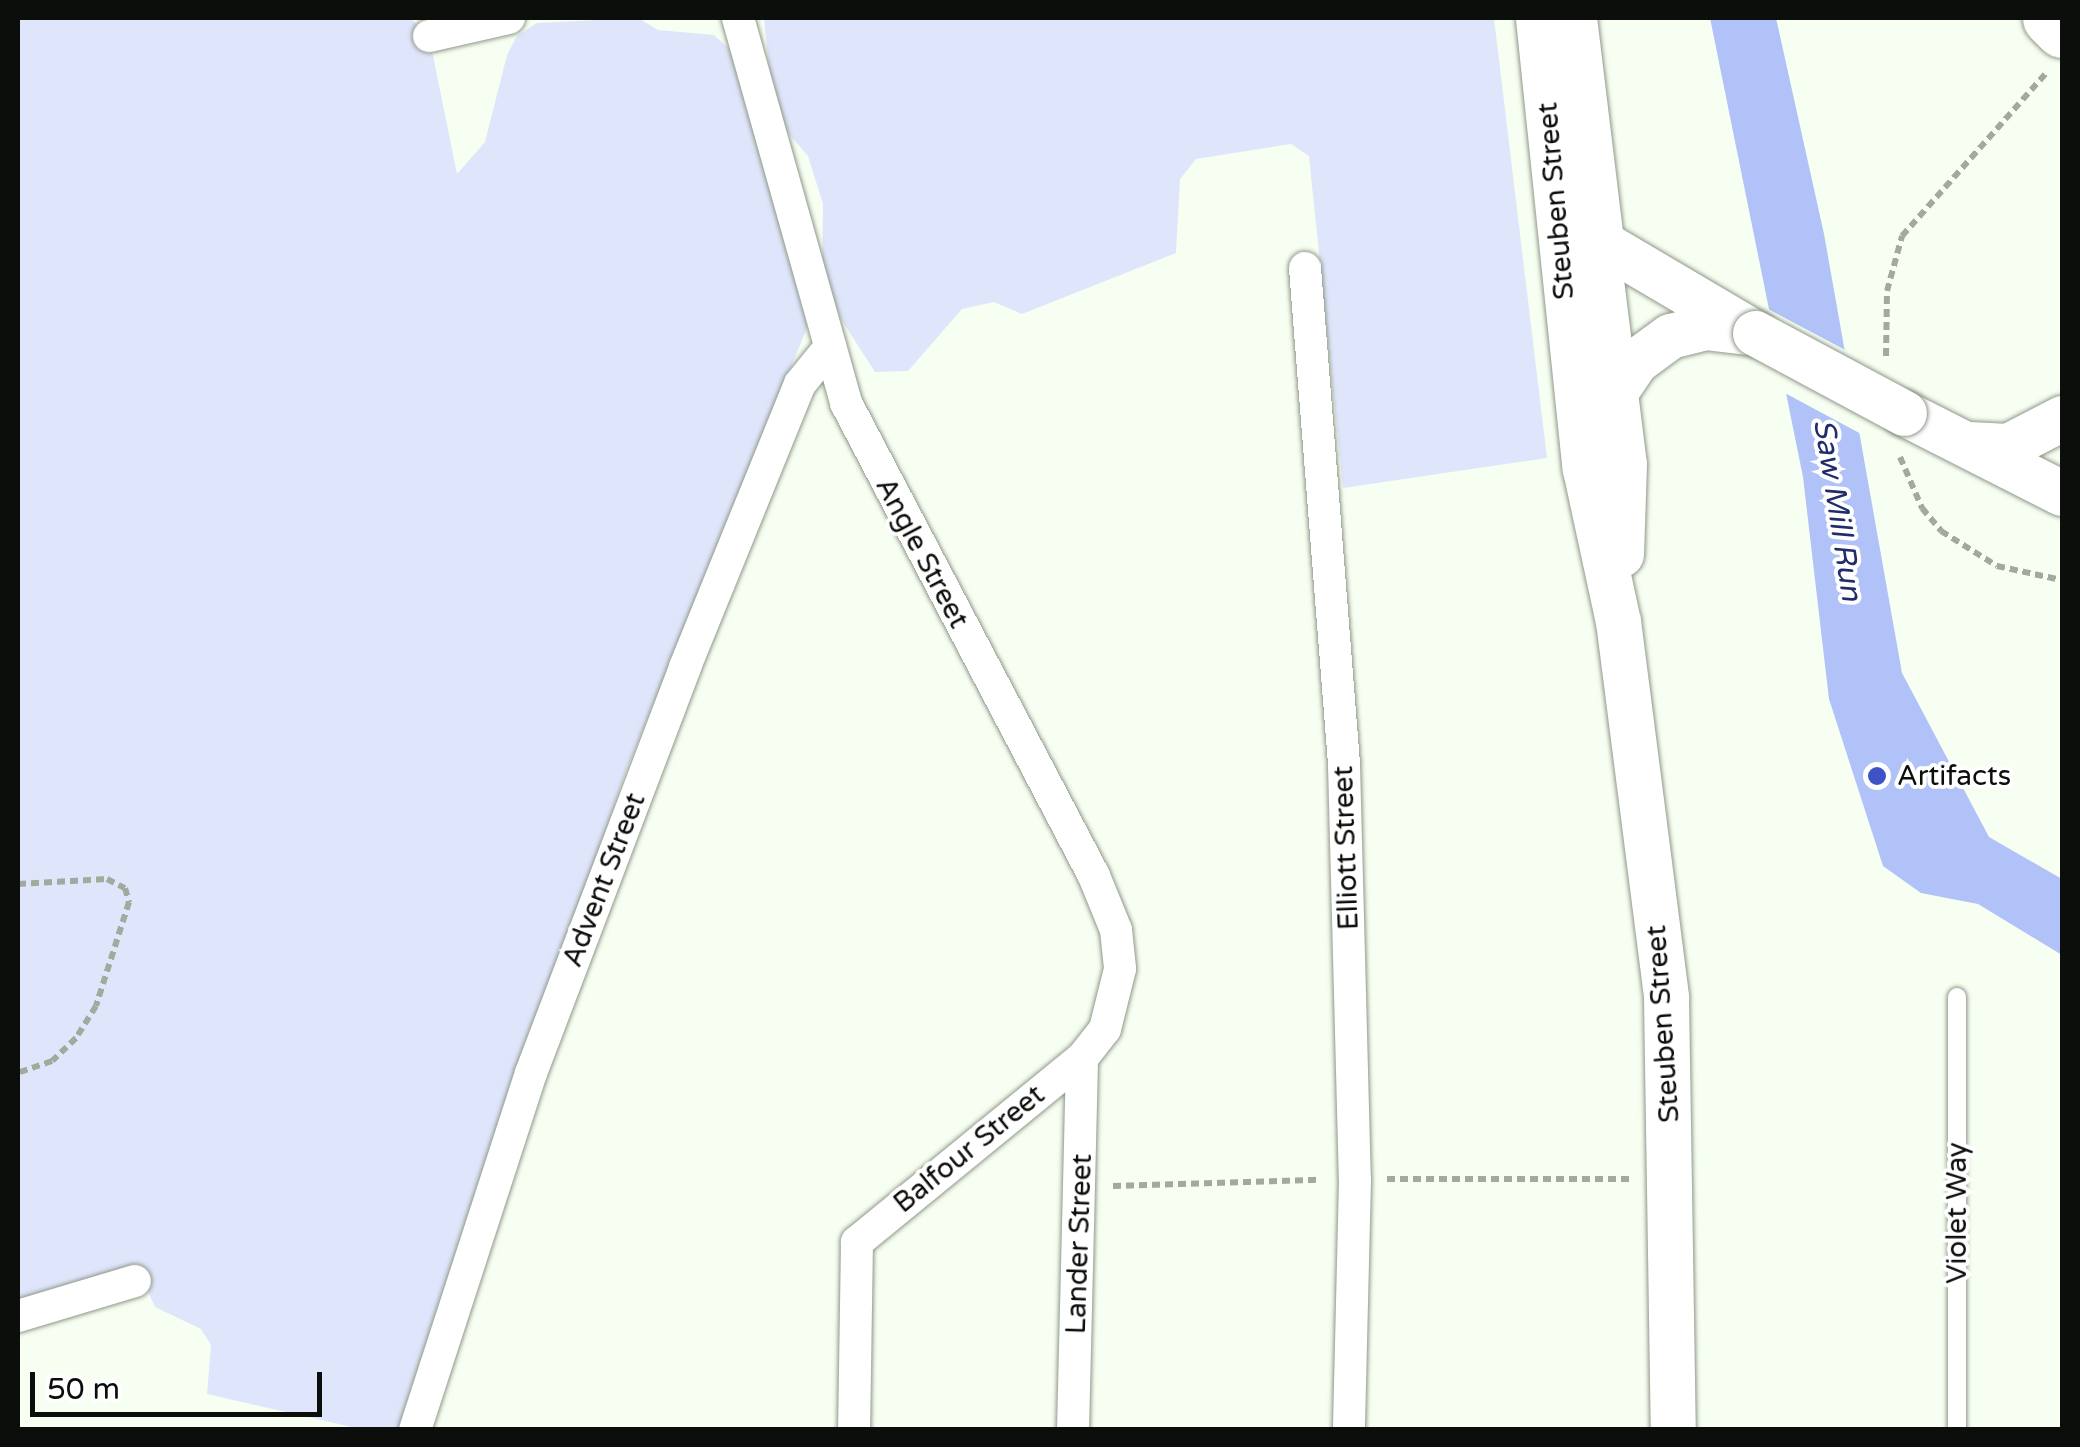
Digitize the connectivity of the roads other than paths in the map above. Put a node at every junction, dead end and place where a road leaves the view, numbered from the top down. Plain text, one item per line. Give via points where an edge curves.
1 (509, 18) edge
2 (1538, 18) edge
3 (1569, 18) edge
4 (2050, 18) edge
5 (740, 20) edge
6 (2062, 30) edge
7 (429, 36) dead end
8 (1580, 230) junction
9 (1305, 268) dead end
10 (1755, 334) junction
11 (830, 346) junction
12 (1615, 392) junction
13 (2062, 418) edge
14 (1957, 442) junction
15 (2062, 493) edge
16 (1618, 621) junction
17 (1957, 997) dead end
18 (1082, 1058) junction
19 (135, 1281) dead end
20 (18, 1316) edge
21 (416, 1430) edge
22 (854, 1430) edge
23 (1073, 1430) edge
24 (1349, 1430) edge
25 (1673, 1430) edge
26 (1957, 1430) edge

1 - 7 street
2 - 8 main road, Steuben Street
3 - 8 highway
4 - 6 highway
5 - 11 street, Angle Street
8 - 10 main road
8 - 12 main road, Steuben Street
8 - 16 main road, Steuben Street via 1565,303 1585,469
9 - 24 street, Elliott Street via 1344,765 1355,1180
10 - 12 main road via 1705,328 1670,336 1636,361
10 - 14 main road, bridge via 1899,426
11 - 18 street, Angle Street via 867,448 1116,930 1120,969 1114,1000 1105,1029
11 - 21 street, Advent Street via 800,384 685,667 531,1073
12 - 16 main road, Steuben Street via 1624,464
13 - 14 main road via 2008,446
14 - 15 main road
16 - 25 main road, Steuben Street via 1666,997
17 - 26 lane, Violet Way
18 - 22 street, Balfour Street via 857,1242
18 - 23 street, Lander Street
19 - 20 street

